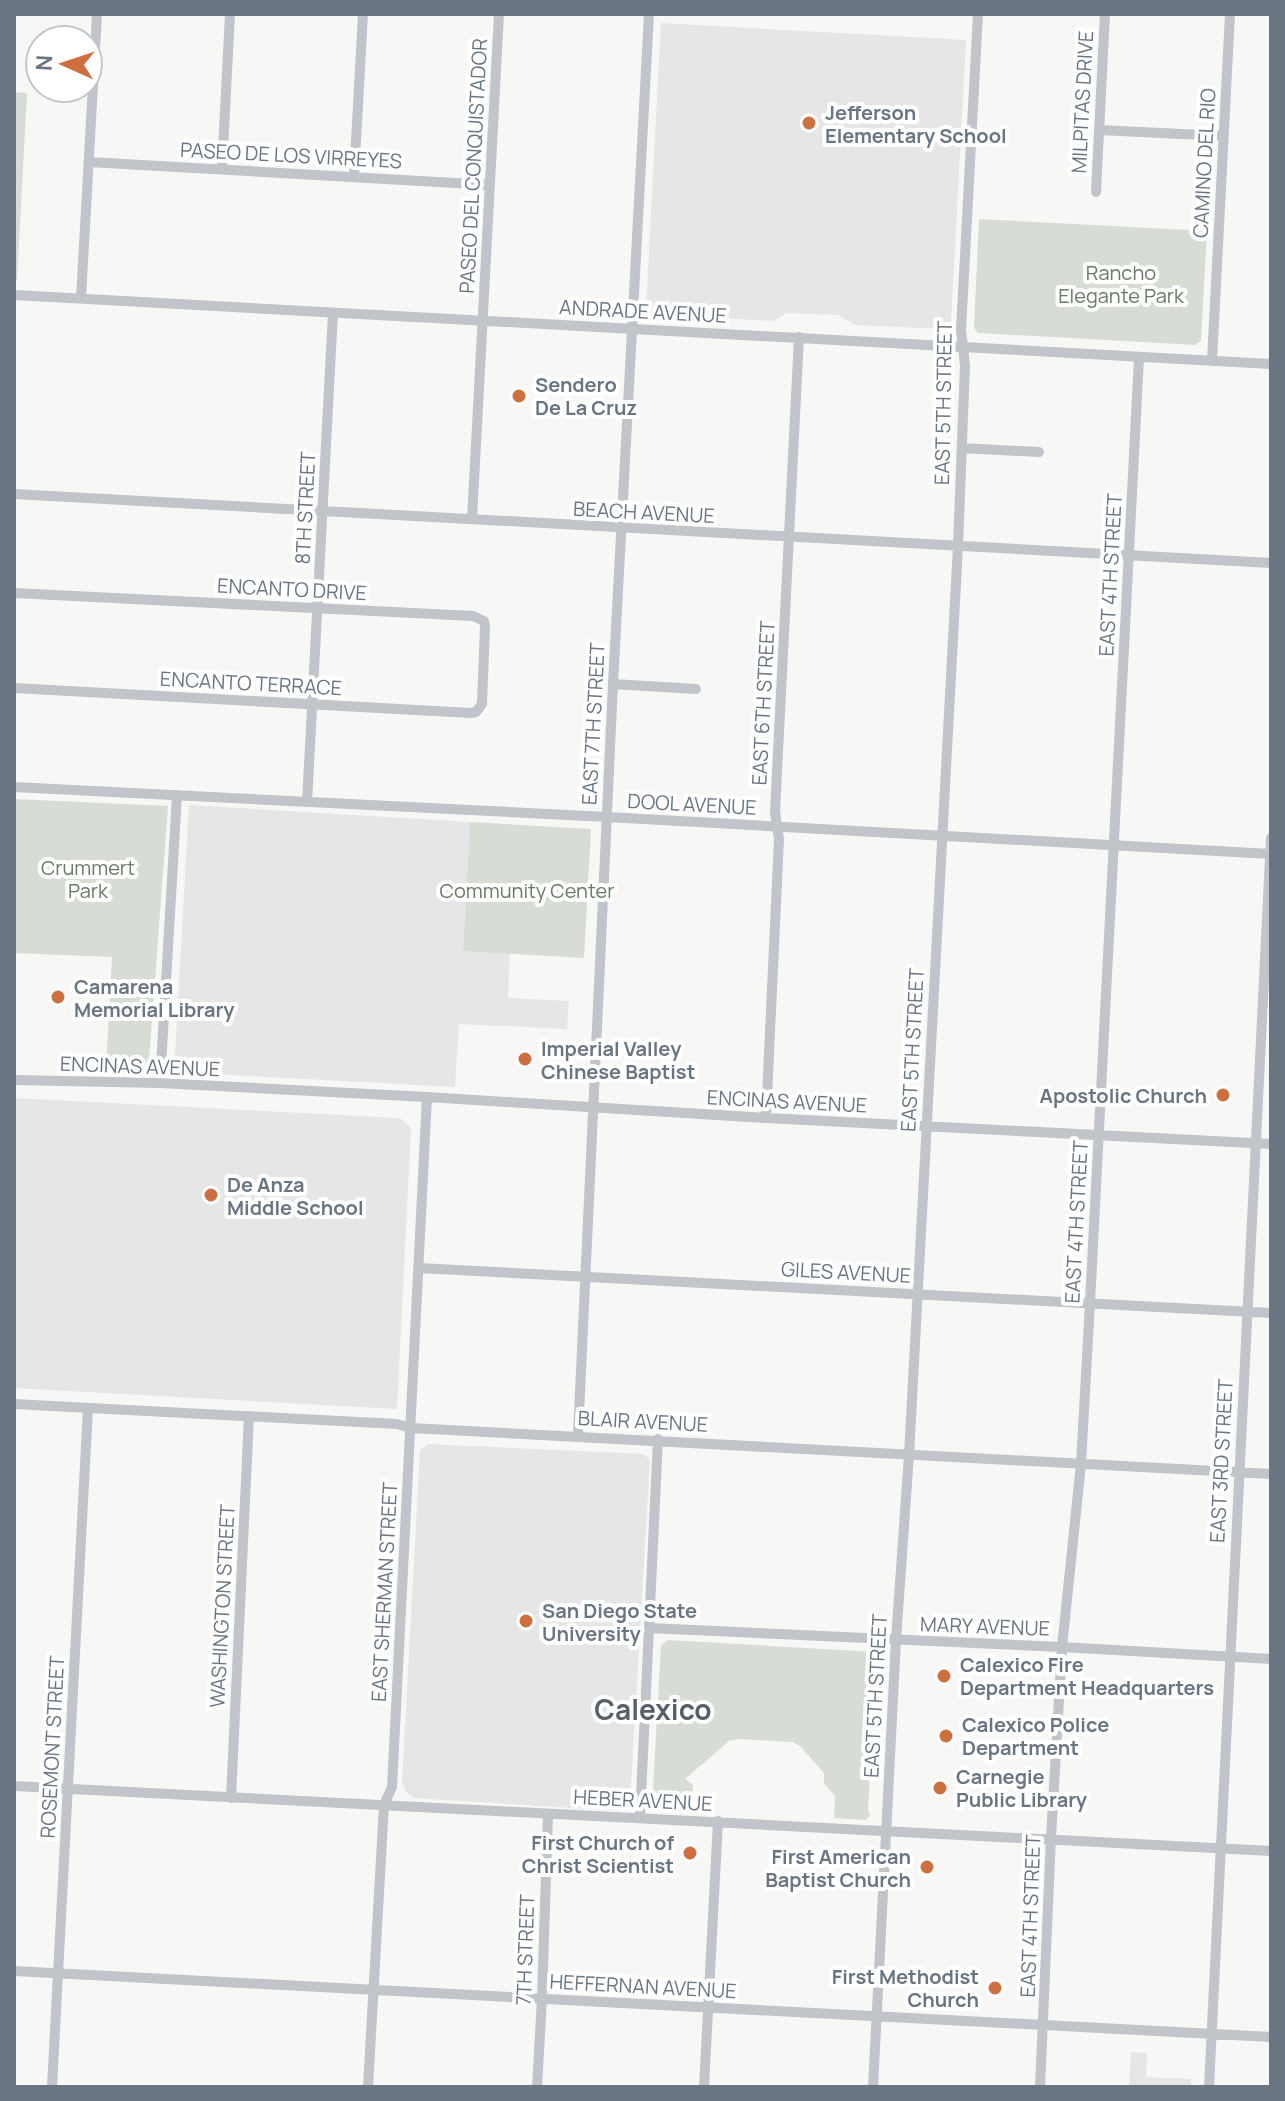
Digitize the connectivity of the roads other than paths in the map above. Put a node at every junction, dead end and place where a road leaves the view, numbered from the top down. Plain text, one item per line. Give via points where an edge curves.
1 (97, 14) edge
2 (230, 14) edge
3 (363, 14) edge
4 (499, 14) edge
5 (649, 14) edge
6 (978, 14) edge
7 (1105, 14) edge
8 (1230, 14) edge
9 (1099, 130) junction
10 (1223, 136) junction
11 (89, 162) junction
12 (222, 169) junction
13 (354, 177) junction
14 (490, 185) junction
15 (1096, 192) dead end
16 (14, 295) edge
17 (81, 298) junction
18 (333, 313) junction
19 (483, 320) junction
20 (632, 329) junction
21 (799, 337) junction
22 (963, 347) junction
23 (1139, 358) junction
24 (1212, 361) junction
25 (1271, 364) edge
26 (962, 448) junction
27 (1039, 452) dead end
28 (14, 494) edge
29 (323, 511) junction
30 (472, 519) junction
31 (621, 528) junction
32 (789, 537) junction
33 (958, 546) junction
34 (1129, 555) junction
35 (1271, 563) edge
36 (14, 593) edge
37 (317, 609) junction
38 (613, 684) junction
39 (14, 688) edge
40 (696, 689) dead end
41 (312, 704) junction
42 (482, 704) joint
43 (14, 787) edge
44 (177, 795) junction
45 (307, 802) junction
46 (607, 817) junction
47 (777, 827) junction
48 (942, 836) junction
49 (1271, 838) edge
50 (1113, 845) junction
51 (1270, 854) edge
52 (14, 1080) edge
53 (160, 1083) junction
54 (427, 1097) junction
55 (592, 1108) junction
56 (766, 1118) junction
57 (926, 1126) junction
58 (1099, 1137) junction
59 (1255, 1143) junction
60 (1271, 1144) edge
61 (419, 1268) junction
62 (585, 1275) junction
63 (916, 1294) junction
64 (1090, 1303) junction
65 (1248, 1311) junction
66 (1271, 1313) edge
67 (14, 1404) edge
68 (88, 1408) junction
69 (249, 1416) junction
70 (411, 1428) junction
71 (578, 1435) junction
72 (658, 1439) junction
73 (909, 1455) junction
74 (1081, 1464) junction
75 (1239, 1472) junction
76 (1271, 1474) edge
77 (649, 1628) junction
78 (896, 1640) junction
79 (1062, 1647) junction
80 (1230, 1657) junction
81 (1271, 1659) edge
82 (14, 1786) edge
83 (68, 1790) junction
84 (231, 1798) junction
85 (384, 1805) junction
86 (548, 1814) junction
87 (640, 1817) junction
88 (718, 1821) junction
89 (886, 1830) junction
90 (1051, 1838) junction
91 (1222, 1849) junction
92 (1271, 1851) edge
93 (14, 1971) edge
94 (59, 1974) junction
95 (374, 1990) junction
96 (542, 1999) junction
97 (708, 2006) junction
98 (876, 2017) junction
99 (1043, 2025) junction
100 (1211, 2034) junction
101 (1271, 2037) edge
102 (52, 2087) edge
103 (368, 2087) edge
104 (537, 2087) edge
105 (704, 2087) edge
106 (873, 2087) edge
107 (1040, 2087) edge
108 (1209, 2087) edge

1 - 11 street
2 - 12 street
3 - 13 street
4 - 14 street, PASEO DEL CONQUISTADOR
5 - 20 street, EAST 7TH STREET
6 - 22 street, EAST 5TH STREET
7 - 9 street, MILPITAS DRIVE
8 - 10 street, CAMINO DEL RIO
9 - 10 street
9 - 15 street, MILPITAS DRIVE
10 - 24 street, CAMINO DEL RIO
11 - 12 street, PASEO DE LOS VIRREYES
11 - 17 street
12 - 13 street, PASEO DE LOS VIRREYES
13 - 14 street, PASEO DE LOS VIRREYES
14 - 19 street, PASEO DEL CONQUISTADOR
16 - 17 street, ANDRADE AVENUE
17 - 18 street, ANDRADE AVENUE
18 - 19 street, ANDRADE AVENUE
18 - 29 street, 8TH STREET
19 - 20 street, ANDRADE AVENUE
19 - 30 street
20 - 21 street, ANDRADE AVENUE
20 - 31 street, EAST 7TH STREET
21 - 22 street, ANDRADE AVENUE
21 - 32 street, EAST 6TH STREET
22 - 23 street, ANDRADE AVENUE
22 - 26 street, EAST 5TH STREET
23 - 24 street, ANDRADE AVENUE
23 - 34 street, EAST 4TH STREET
24 - 25 street, ANDRADE AVENUE
26 - 27 street
26 - 33 street, EAST 5TH STREET
28 - 29 street, BEACH AVENUE
29 - 30 street, BEACH AVENUE
29 - 37 street, 8TH STREET
30 - 31 street, BEACH AVENUE
31 - 32 street, BEACH AVENUE
31 - 38 street, EAST 7TH STREET
32 - 33 street, BEACH AVENUE
32 - 47 street, EAST 6TH STREET
33 - 34 street, BEACH AVENUE
33 - 48 street, EAST 5TH STREET
34 - 35 street, BEACH AVENUE
34 - 50 street, EAST 4TH STREET
36 - 37 street, ENCANTO DRIVE
37 - 41 street, 8TH STREET
37 - 42 street, ENCANTO DRIVE via 480,618 485,627
38 - 40 street
38 - 46 street, EAST 7TH STREET
39 - 41 street, ENCANTO TERRACE
41 - 42 street, ENCANTO TERRACE via 471,713
41 - 45 street, 8TH STREET
43 - 44 street, DOOL AVENUE
44 - 45 street, DOOL AVENUE
44 - 53 street
45 - 46 street, DOOL AVENUE
46 - 47 street, DOOL AVENUE
46 - 55 street, EAST 7TH STREET
47 - 48 street, DOOL AVENUE
47 - 56 street, EAST 6TH STREET
48 - 50 street, DOOL AVENUE
48 - 57 street, EAST 5TH STREET
49 - 51 street, EAST 3RD STREET
50 - 51 street, DOOL AVENUE
50 - 58 street, EAST 4TH STREET
51 - 59 street, EAST 3RD STREET
52 - 53 street, ENCINAS AVENUE
53 - 54 street, ENCINAS AVENUE
54 - 55 street, ENCINAS AVENUE
54 - 61 street, EAST SHERMAN STREET
55 - 56 street, ENCINAS AVENUE
55 - 62 street, EAST 7TH STREET
56 - 57 street, ENCINAS AVENUE
57 - 58 street, ENCINAS AVENUE
57 - 63 street, EAST 5TH STREET
58 - 59 street, ENCINAS AVENUE
58 - 64 street, EAST 4TH STREET
59 - 60 street, ENCINAS AVENUE
59 - 65 street, EAST 3RD STREET
61 - 62 street, GILES AVENUE
61 - 70 street, EAST SHERMAN STREET
62 - 63 street, GILES AVENUE
62 - 71 street, EAST 7TH STREET
63 - 64 street, GILES AVENUE
63 - 73 street, EAST 5TH STREET
64 - 65 street, GILES AVENUE
64 - 74 street, EAST 4TH STREET
65 - 66 street, GILES AVENUE
65 - 75 street, EAST 3RD STREET
67 - 68 street, BLAIR AVENUE
68 - 69 street, BLAIR AVENUE
68 - 83 street, ROSEMONT STREET
69 - 70 street, BLAIR AVENUE
69 - 84 street, WASHINGTON STREET
70 - 71 street, BLAIR AVENUE
70 - 85 street, EAST SHERMAN STREET via 392,1787
71 - 72 street, BLAIR AVENUE
72 - 73 street, BLAIR AVENUE
72 - 77 street
73 - 74 street, BLAIR AVENUE
73 - 78 street, EAST 5TH STREET
74 - 75 street, BLAIR AVENUE
74 - 79 street, EAST 4TH STREET
75 - 76 street, BLAIR AVENUE
75 - 80 street, EAST 3RD STREET
77 - 78 street, MARY AVENUE
77 - 87 street
78 - 79 street, MARY AVENUE
78 - 89 street, EAST 5TH STREET
79 - 80 street, MARY AVENUE
79 - 90 street, EAST 4TH STREET
80 - 81 street, MARY AVENUE
80 - 91 street, EAST 3RD STREET
82 - 83 street, HEBER AVENUE
83 - 84 street, HEBER AVENUE
83 - 94 street, ROSEMONT STREET
84 - 85 street, HEBER AVENUE
85 - 86 street, HEBER AVENUE
85 - 95 street, EAST SHERMAN STREET
86 - 87 street, HEBER AVENUE
86 - 96 street, 7TH STREET
87 - 88 street, HEBER AVENUE
88 - 89 street, HEBER AVENUE
88 - 97 street
89 - 90 street, HEBER AVENUE
89 - 98 street, EAST 5TH STREET
90 - 91 street, HEBER AVENUE
90 - 99 street, EAST 4TH STREET
91 - 92 street, HEBER AVENUE
91 - 100 street, EAST 3RD STREET
93 - 94 street, HEFFERNAN AVENUE
94 - 95 street, HEFFERNAN AVENUE
94 - 102 street, ROSEMONT STREET
95 - 96 street, HEFFERNAN AVENUE
95 - 103 street, EAST SHERMAN STREET
96 - 97 street, HEFFERNAN AVENUE
96 - 104 street, 7TH STREET
97 - 98 street, HEFFERNAN AVENUE
97 - 105 street
98 - 99 street, HEFFERNAN AVENUE
98 - 106 street, EAST 5TH STREET
99 - 100 street, HEFFERNAN AVENUE
99 - 107 street, EAST 4TH STREET
100 - 101 street, HEFFERNAN AVENUE
100 - 108 street, EAST 3RD STREET

